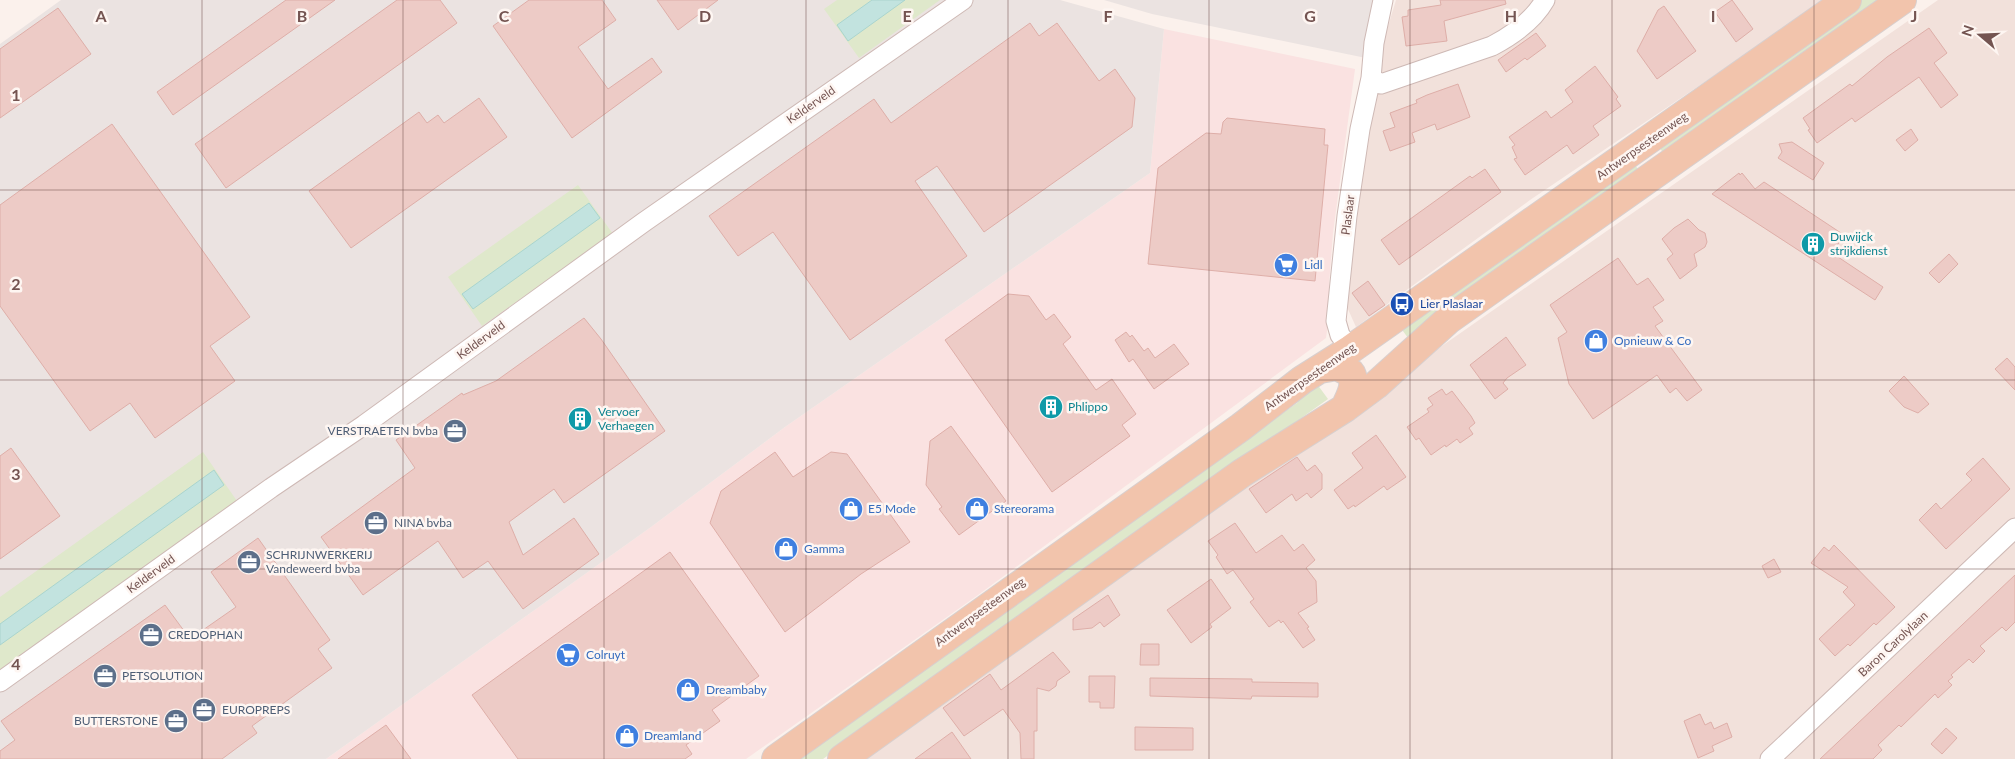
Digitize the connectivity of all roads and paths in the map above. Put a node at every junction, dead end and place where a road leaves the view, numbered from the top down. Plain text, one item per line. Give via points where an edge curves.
1 (963, 0) edge
2 (1383, 0) edge
3 (1545, 0) edge
4 (1847, 0) edge
5 (1902, 0) edge
6 (1371, 78) junction
7 (1632, 153) junction
8 (1647, 181) junction
9 (1351, 349) junction
10 (1320, 369) junction
11 (1345, 408) junction
12 (2015, 528) edge
13 (0, 682) edge
14 (776, 759) edge
15 (842, 759) edge
16 (1770, 759) edge

1 - 13 street, Kelderveld via 644,222
2 - 6 street, Plaslaar via 1374,42
3 - 6 street via 1526,24 1492,46 1381,84
4 - 7 main road, Antwerpsesteenweg
5 - 8 main road
6 - 9 street, Plaslaar via 1348,206 1336,322
7 - 8 main road via 1645,155 1652,165
7 - 9 main road, Antwerpsesteenweg
8 - 11 main road via 1448,320 1376,385
9 - 10 main road, Antwerpsesteenweg
10 - 11 main road via 1337,366 1351,373 1354,387
10 - 14 main road, Antwerpsesteenweg
11 - 15 main road via 1242,473
12 - 16 street, Baron Carolylaan

